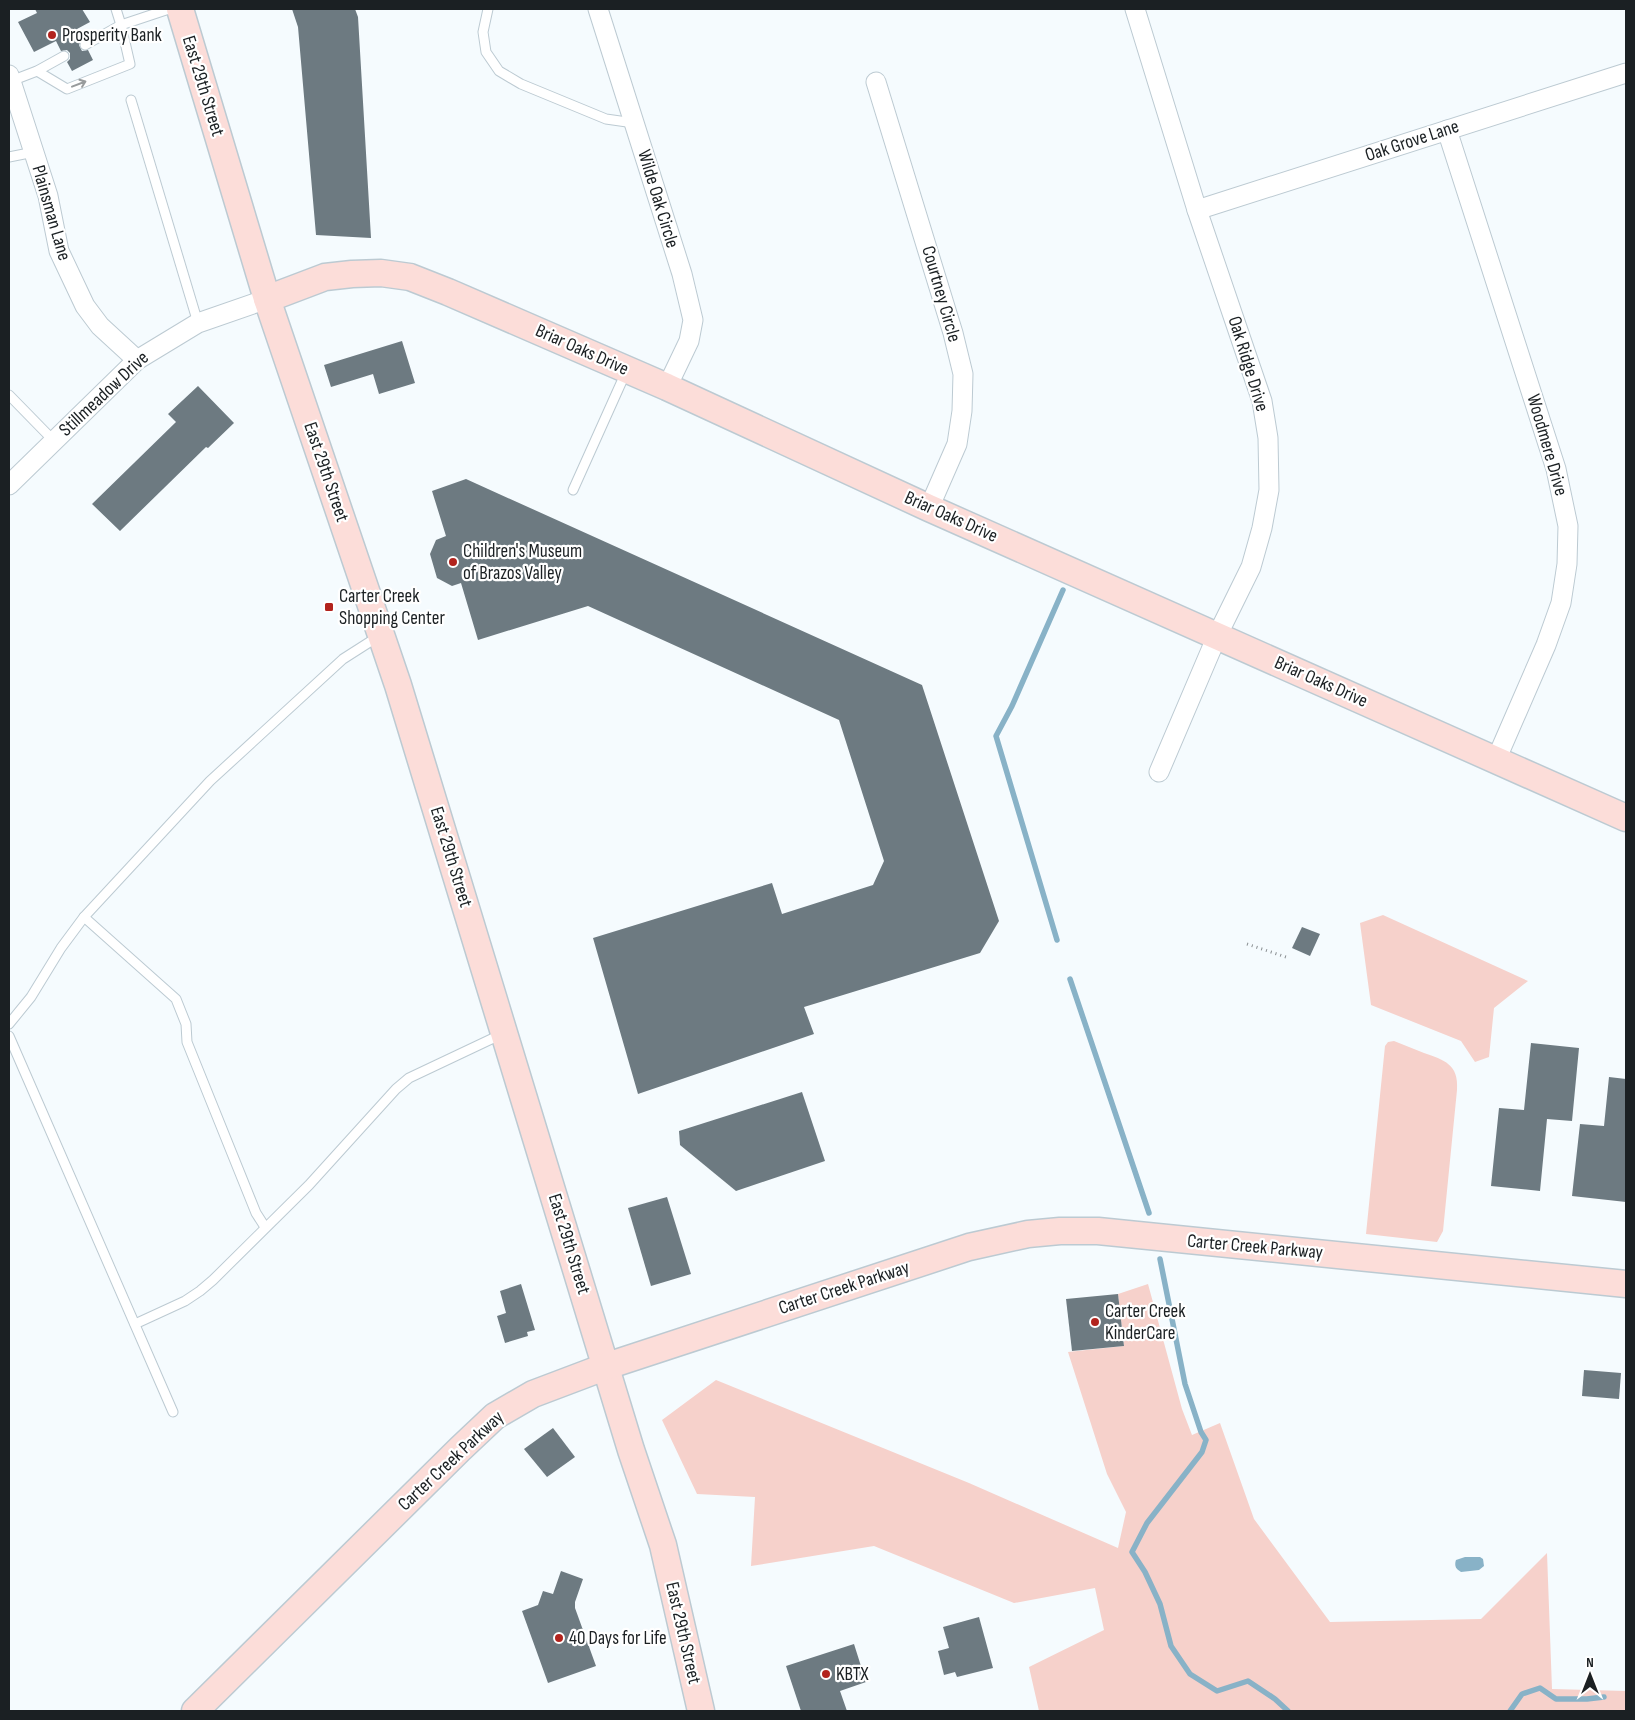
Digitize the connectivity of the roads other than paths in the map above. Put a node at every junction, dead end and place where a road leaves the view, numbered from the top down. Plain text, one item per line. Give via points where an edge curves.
1 (116, 9) edge
2 (169, 9) edge
3 (180, 9) edge
4 (488, 9) edge
5 (598, 9) edge
6 (1135, 9) edge
7 (121, 24) junction
8 (85, 45) dead end
9 (64, 56) dead end
10 (37, 70) junction
11 (1626, 73) edge
12 (10, 78) edge
13 (876, 82) dead end
14 (131, 100) dead end
15 (634, 123) junction
16 (1447, 130) junction
17 (34, 152) junction
18 (9, 157) edge
19 (1197, 210) junction
20 (267, 299) junction
21 (198, 323) junction
22 (137, 360) junction
23 (628, 370) junction
24 (667, 387) junction
25 (9, 394) edge
26 (54, 441) junction
27 (9, 485) edge
28 (573, 490) dead end
29 (930, 508) junction
30 (380, 635) junction
31 (1218, 636) junction
32 (1496, 760) junction
33 (1159, 772) dead end
34 (1626, 818) edge
35 (84, 917) junction
36 (9, 1024) edge
37 (504, 1032) junction
38 (9, 1036) edge
39 (265, 1227) junction
40 (1626, 1284) edge
41 (135, 1324) junction
42 (607, 1366) junction
43 (173, 1412) dead end
44 (195, 1711) edge
45 (701, 1711) edge

1 - 7 lane
2 - 7 lane
3 - 20 street, East 29th Street
4 - 15 lane via 484,32 486,52 499,71 521,84 606,119
5 - 15 street, Wilde Oak Circle
6 - 19 street, Oak Ridge Drive
7 - 8 lane
10 -> 7 lane via 66,89 130,64
9 - 10 lane
10 - 12 lane
11 - 16 street, Oak Grove Lane
12 - 17 street, Plainsman Lane
13 - 29 street, Courtney Circle via 954,333 963,374 962,411 956,444
14 - 21 lane
15 - 24 street, Wilde Oak Circle via 682,274 693,320 689,341
16 - 19 street, Oak Grove Lane
16 - 32 street, Woodmere Drive via 1556,469 1568,526 1561,603
17 - 18 lane
17 - 22 street, Plainsman Lane via 48,196 59,251 85,306 100,326
19 - 31 street, Oak Ridge Drive via 1262,401 1268,438 1269,490 1262,528 1251,567
20 - 21 street, Stillmeadow Drive
20 - 23 street, Briar Oaks Drive via 334,276 381,273 410,278
20 - 30 street, East 29th Street
21 - 22 street, Stillmeadow Drive
22 - 26 street, Stillmeadow Drive
23 - 24 street, Briar Oaks Drive
23 - 28 lane
24 - 29 street, Briar Oaks Drive
25 - 26 lane
26 - 27 street, Stillmeadow Drive
29 - 31 street, Briar Oaks Drive
30 - 35 lane via 343,659 210,781
30 - 37 street, East 29th Street via 398,684
31 - 32 street, Briar Oaks Drive
31 - 33 street, Oak Ridge Drive
32 - 34 street, Briar Oaks Drive
35 - 36 lane via 31,997
35 - 39 lane via 176,999 186,1024 186,1042 256,1213
37 - 39 lane via 408,1078
37 - 42 street, East 29th Street
38 - 41 lane
39 - 41 lane via 200,1292
40 - 42 street, Carter Creek Parkway via 1098,1231 1052,1232 969,1247
41 - 43 lane
42 - 44 street, Carter Creek Parkway via 533,1394 496,1416
42 - 45 street, East 29th Street via 663,1545

